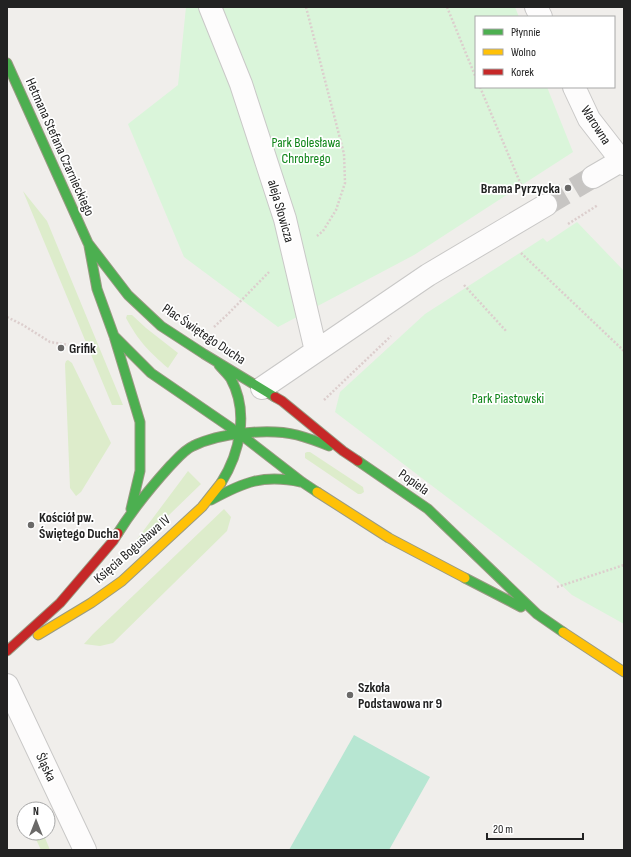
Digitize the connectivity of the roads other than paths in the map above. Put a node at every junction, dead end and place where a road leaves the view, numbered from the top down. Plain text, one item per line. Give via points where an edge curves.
1 (210, 7) edge
2 (536, 7) edge
3 (540, 16) edge
4 (7, 63) edge
5 (574, 88) edge
6 (623, 161) edge
7 (593, 177) tunnel mouth
8 (540, 208) tunnel mouth
9 (88, 243) junction
10 (114, 336) junction
11 (316, 351) junction
12 (215, 360) junction
13 (262, 388) junction
14 (240, 434) junction
15 (343, 451) junction
16 (302, 482) junction
17 (204, 504) junction
18 (130, 513) junction
19 (537, 614) junction
20 (7, 652) edge
21 (624, 672) edge
22 (7, 685) edge
23 (85, 850) edge

1 - 11 street, aleja Słowicza via 242,84 285,219
2 - 3 street
4 - 9 main road, Hetmana Stefana Czarnieckiego
5 - 6 street, Warowna via 589,119
6 - 7 street
8 - 11 street via 428,275
9 - 10 main road via 96,289
9 - 12 main road, Plac Świętego Ducha via 128,294 156,320
10 - 14 main road via 152,373
10 - 18 main road via 141,430 140,471
11 - 13 street
12 - 13 main road, Plac Świętego Ducha
12 - 14 main road, Księcia Bogusława IV via 236,390 241,415
13 - 15 main road, Popiela via 282,401
14 - 15 main road via 274,432 297,435
14 - 16 main road, Popiela
14 - 17 main road, Księcia Bogusława IV via 229,471
14 - 18 main road, Księcia Bogusława IV via 218,437 192,446
15 - 19 main road, Popiela via 428,509
16 - 17 main road via 286,478 253,480
16 - 19 main road, Popiela via 389,538
17 - 20 main road, Księcia Bogusława IV via 121,581 69,618
18 - 20 main road, Księcia Bogusława IV via 113,541 60,603
19 - 21 main road, Popiela
22 - 23 street, Śląska

